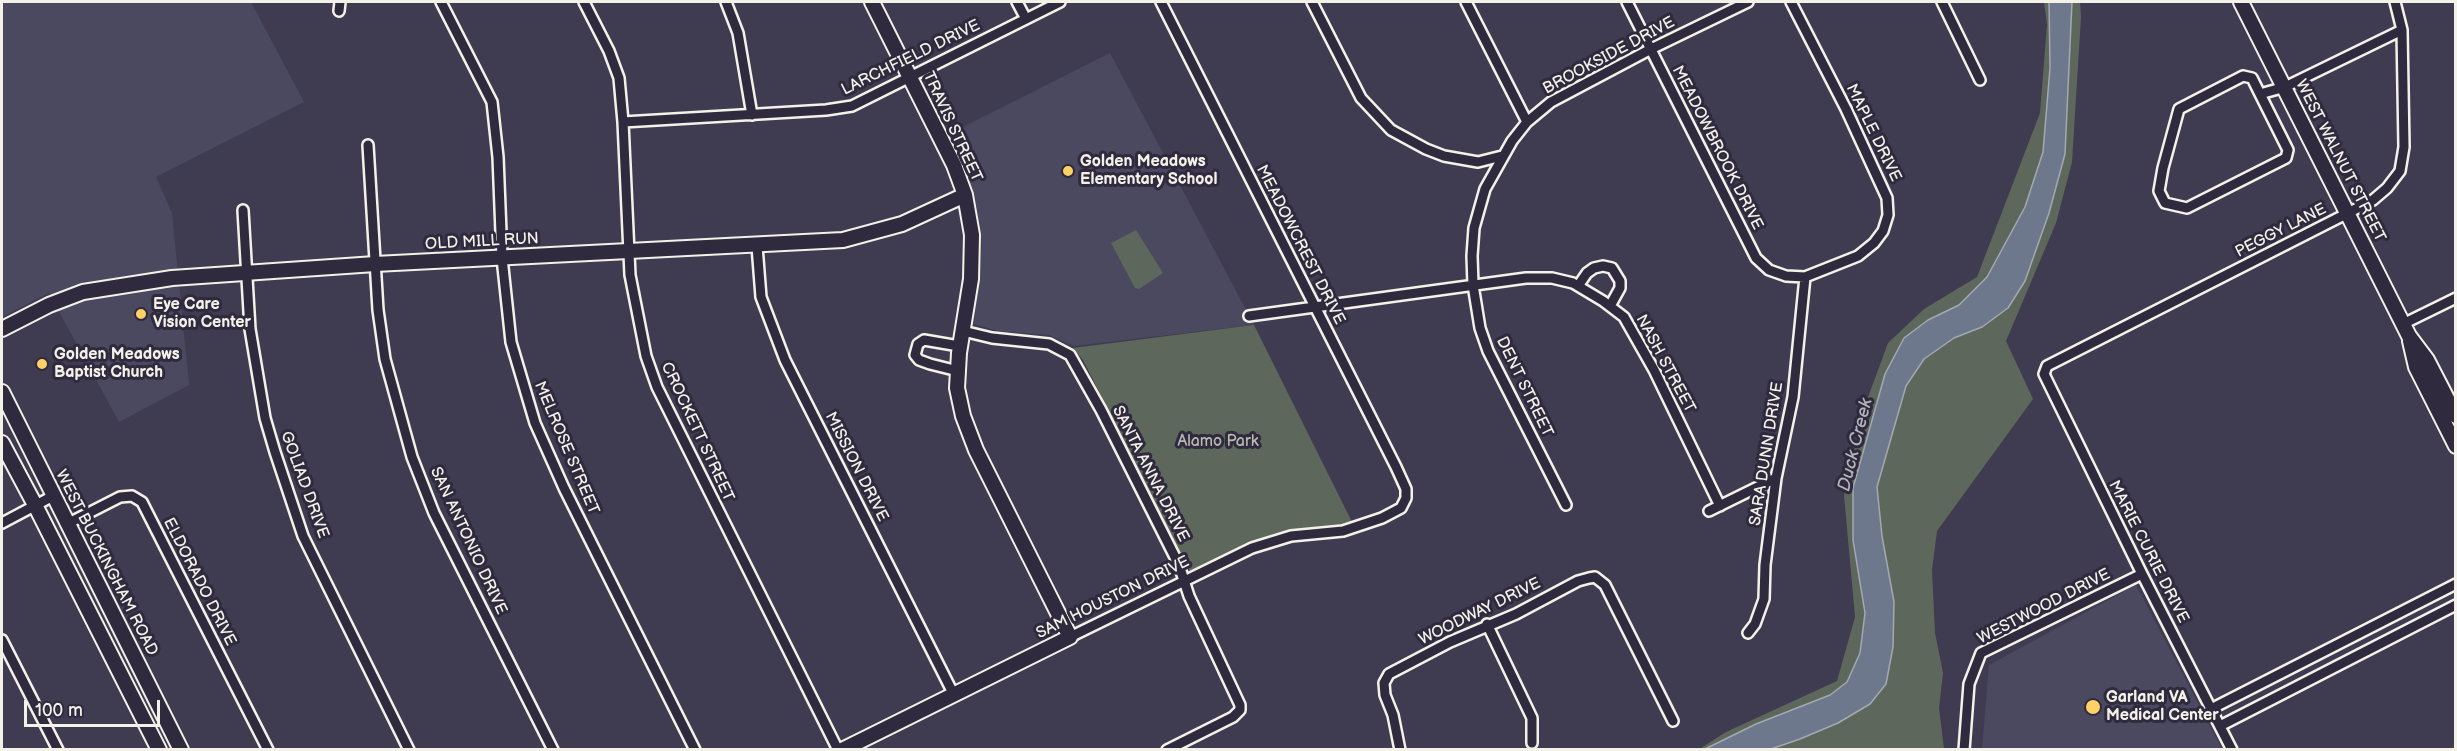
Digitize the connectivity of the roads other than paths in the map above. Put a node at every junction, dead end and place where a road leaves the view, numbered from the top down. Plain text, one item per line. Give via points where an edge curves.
1 (441, 2) edge
2 (584, 2) edge
3 (726, 2) edge
4 (873, 2) edge
5 (1017, 2) edge
6 (1060, 2) edge
7 (1161, 2) edge
8 (1312, 2) edge
9 (1466, 2) edge
10 (1627, 2) edge
11 (1748, 2) edge
12 (1791, 2) edge
13 (1942, 2) edge
14 (2241, 2) edge
15 (2396, 2) edge
16 (1026, 19) junction
17 (2402, 30) junction
18 (1651, 49) junction
19 (910, 76) junction
20 (1980, 80) dead end
21 (2285, 87) junction
22 (2260, 94) junction
23 (752, 115) junction
24 (623, 122) junction
25 (1527, 122) junction
26 (368, 146) dead end
27 (1502, 156) junction
28 (965, 195) junction
29 (243, 210) dead end
30 (2348, 213) junction
31 (756, 246) junction
32 (628, 252) junction
33 (502, 258) junction
34 (375, 264) junction
35 (247, 271) junction
36 (1805, 276) junction
37 (1473, 285) junction
38 (1578, 286) junction
39 (2456, 298) edge
40 (1610, 306) junction
41 (1315, 307) junction
42 (1249, 316) dead end
43 (2, 329) edge
44 (2406, 330) junction
45 (963, 331) junction
46 (959, 346) junction
47 (2047, 366) joint
48 (958, 371) junction
49 (2, 392) edge
50 (2456, 416) edge
51 (2, 443) edge
52 (2456, 446) edge
53 (1776, 478) junction
54 (53, 496) junction
55 (1405, 503) joint
56 (35, 505) junction
57 (1566, 505) dead end
58 (1720, 506) junction
59 (1709, 511) dead end
60 (2, 523) edge
61 (67, 524) junction
62 (2142, 574) junction
63 (1185, 581) junction
64 (2456, 584) edge
65 (2456, 605) edge
66 (1486, 624) junction
67 (1748, 633) dead end
68 (1070, 638) junction
69 (2, 640) edge
70 (954, 694) junction
71 (2211, 709) junction
72 (1673, 721) dead end
73 (2220, 726) junction
74 (1532, 743) dead end
75 (58, 750) edge
76 (159, 750) edge
77 (181, 750) edge
78 (268, 750) edge
79 (410, 750) edge
80 (554, 750) edge
81 (695, 750) edge
82 (840, 750) edge
83 (1167, 750) edge
84 (1400, 750) edge
85 (1964, 750) edge
86 (2232, 750) edge

1 - 33 street, MELROSE STREET via 492,102
2 - 24 street, CROCKETT STREET via 619,78
3 - 23 street via 738,33
4 - 19 street, TRAVIS STREET
5 - 16 street
6 - 16 street, LARCHFIELD DRIVE
7 - 41 street, MEADOWCREST DRIVE
8 - 27 street via 1361,98 1391,130 1444,156 1478,162
9 - 25 street
10 - 18 street, MEADOWBROOK DRIVE
11 - 18 street, BROOKSIDE DRIVE
12 - 36 street, MAPLE DRIVE via 1887,198 1888,215 1883,231 1858,256
13 - 20 street
14 - 21 street, WEST WALNUT STREET
15 - 17 street, PEGGY LANE
16 - 19 street, LARCHFIELD DRIVE
17 - 21 street
17 - 30 street, PEGGY LANE via 2405,118 2400,171 2380,194
18 - 25 street, BROOKSIDE DRIVE via 1551,102
18 - 36 street, MEADOWBROOK DRIVE via 1756,258 1769,270 1786,276
19 - 23 street, LARCHFIELD DRIVE via 852,106
19 - 28 street, TRAVIS STREET
21 - 22 street
21 - 30 street, WEST WALNUT STREET
22 - 22 street via 2252,78 2243,76 2179,109 2159,191 2165,203 2187,208 2286,158 2288,150
23 - 24 street, LARCHFIELD DRIVE
24 - 32 street, CROCKETT STREET
25 - 27 street, BROOKSIDE DRIVE
26 - 34 street, SAN ANTONIO DRIVE
27 - 37 street, DENT STREET via 1485,189 1474,228
28 - 31 street, OLD MILL RUN via 871,234 843,240
28 - 45 street, TRAVIS STREET via 972,235 971,279
29 - 35 street, GOLIAD DRIVE
30 - 44 street, WEST WALNUT STREET
30 - 47 street, PEGGY LANE
31 - 32 street, OLD MILL RUN
31 - 70 street, MISSION DRIVE via 761,297 785,360
32 - 33 street, OLD MILL RUN
32 - 82 street, CROCKETT STREET via 646,356 657,387
33 - 34 street, OLD MILL RUN
33 - 81 street, MELROSE STREET via 511,342 535,423
34 - 35 street, OLD MILL RUN
34 - 80 street, SAN ANTONIO DRIVE via 385,359 412,457 435,513
35 - 43 street, OLD MILL RUN via 83,292
35 - 79 street, GOLIAD DRIVE via 250,329 274,452 303,536
36 - 53 street, SARA DUNN DRIVE via 1793,397
37 - 38 street, NASH STREET via 1552,278
37 - 41 street
37 - 57 street, DENT STREET via 1488,351
38 - 40 street, NASH STREET
38 - 40 street via 1594,268 1612,268 1620,288
39 - 44 street
40 - 58 street, NASH STREET via 1624,317 1654,370
41 - 42 street
41 - 55 street, MEADOWCREST DRIVE via 1396,466 1406,489
44 - 50 street, WEST WALNUT STREET via 2427,360
44 - 52 street, WEST WALNUT STREET via 2416,367
45 - 46 street, TRAVIS STREET
45 - 63 street, SANTA ANNA DRIVE via 1049,344 1070,355
46 - 48 street, TRAVIS STREET
46 - 48 street via 924,340 918,344 915,355 919,360
47 - 62 street, MARIE CURIE DRIVE via 2044,374
48 - 68 street, TRAVIS STREET via 963,416 976,450
49 - 54 street, WEST BUCKINGHAM ROAD
51 - 56 street
53 - 58 street
53 - 67 street, SARA DUNN DRIVE via 1764,599
54 - 56 street
54 - 61 street, WEST BUCKINGHAM ROAD
55 - 63 street, SAM HOUSTON DRIVE via 1388,516 1343,531 1291,536 1252,548
56 - 60 street
56 - 76 street
58 - 59 street
61 - 77 street, WEST BUCKINGHAM ROAD
61 - 78 street, ELDORADO DRIVE via 120,497 132,496 142,502
62 - 71 street, MARIE CURIE DRIVE
62 - 85 street, WESTWOOD DRIVE via 1981,653 1969,684
63 - 68 street, SAM HOUSTON DRIVE
63 - 83 street, SANTA ANNA DRIVE via 1188,596 1239,700 1240,710
64 - 71 street
65 - 73 street
66 - 72 street, WOODWAY DRIVE via 1516,614 1578,581 1595,577 1605,585
66 - 74 street via 1532,718
66 - 84 street, WOODWAY DRIVE via 1389,674 1384,683
68 - 70 street, SAM HOUSTON DRIVE
69 - 75 street
70 - 82 street, SAM HOUSTON DRIVE
71 - 73 street, MARIE CURIE DRIVE
73 - 86 street, MARIE CURIE DRIVE

